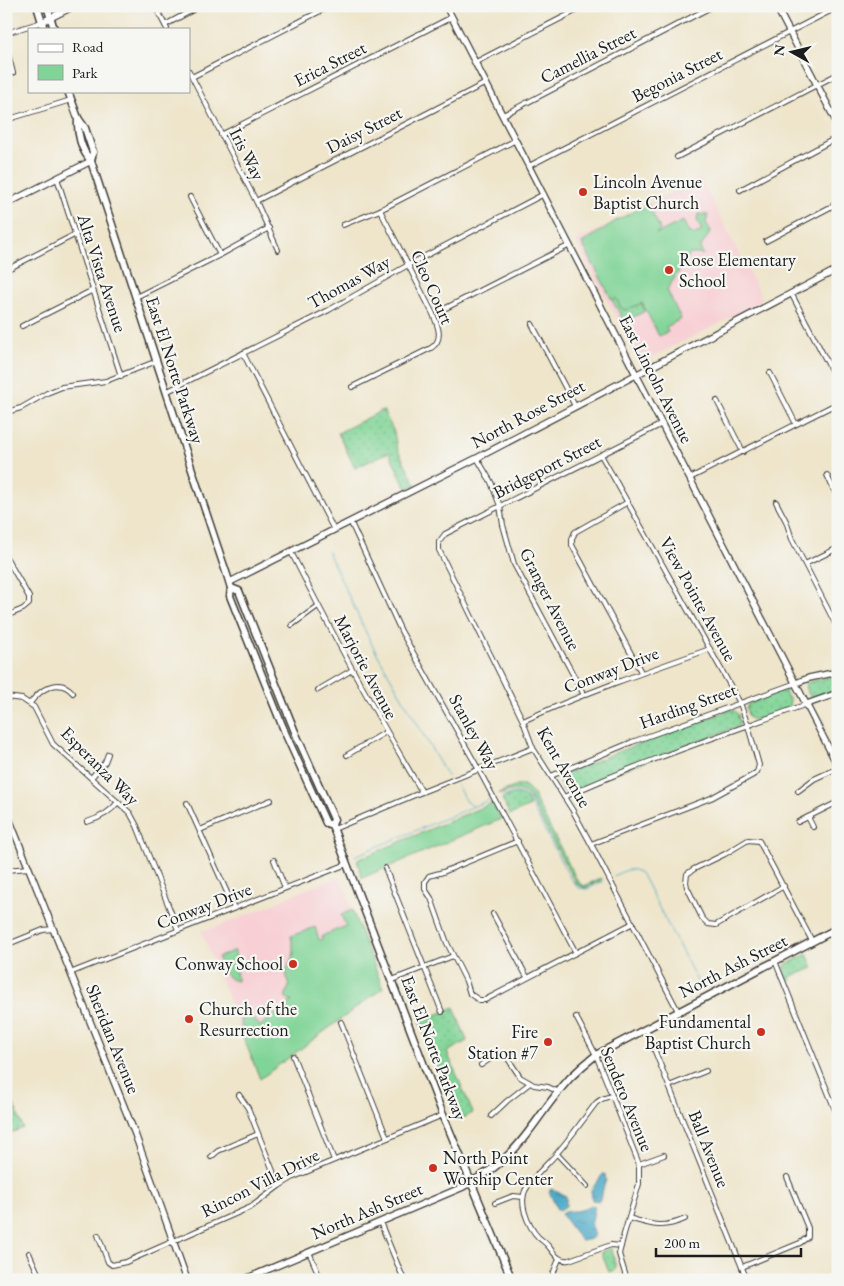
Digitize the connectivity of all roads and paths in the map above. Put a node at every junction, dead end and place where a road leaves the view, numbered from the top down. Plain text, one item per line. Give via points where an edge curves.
1 (37, 6) edge
2 (47, 6) edge
3 (74, 6) edge
4 (155, 6) edge
5 (200, 6) edge
6 (330, 6) edge
7 (584, 6) edge
8 (712, 6) edge
9 (776, 6) edge
10 (449, 7) edge
11 (838, 7) edge
12 (452, 17) junction
13 (50, 18) junction
14 (42, 22) junction
15 (166, 27) edge
16 (44, 28) edge
17 (54, 28) edge
18 (790, 32) junction
19 (6, 33) edge
20 (6, 46) edge
21 (476, 62) junction
22 (190, 73) edge
23 (13, 74) dead end
24 (838, 74) edge
25 (192, 77) junction
26 (486, 83) junction
27 (816, 85) junction
28 (68, 92) edge
29 (71, 100) junction
30 (503, 115) junction
31 (6, 120) edge
32 (838, 125) edge
33 (221, 135) junction
34 (838, 137) edge
35 (516, 140) junction
36 (677, 157) dead end
37 (90, 161) junction
38 (529, 166) junction
39 (57, 178) junction
40 (740, 190) dead end
41 (544, 194) junction
42 (190, 197) dead end
43 (256, 201) junction
44 (6, 204) edge
45 (838, 204) edge
46 (380, 210) junction
47 (343, 225) dead end
48 (269, 228) junction
49 (76, 234) junction
50 (766, 241) dead end
51 (570, 245) junction
52 (278, 250) dead end
53 (220, 255) junction
54 (408, 265) junction
55 (838, 269) edge
56 (6, 270) edge
57 (94, 290) junction
58 (791, 293) junction
59 (135, 297) junction
60 (444, 309) dead end
61 (532, 324) dead end
62 (22, 326) dead end
63 (243, 353) junction
64 (157, 361) junction
65 (770, 373) dead end
66 (636, 374) junction
67 (121, 376) junction
68 (838, 383) edge
69 (352, 387) dead end
70 (166, 392) junction
71 (717, 400) dead end
72 (838, 403) edge
73 (575, 406) junction
74 (6, 415) edge
75 (662, 424) junction
76 (796, 424) junction
77 (743, 452) junction
78 (601, 455) junction
79 (477, 458) junction
80 (826, 475) dead end
81 (690, 478) junction
82 (838, 499) edge
83 (628, 502) junction
84 (776, 502) dead end
85 (500, 506) junction
86 (351, 522) junction
87 (334, 530) junction
88 (445, 534) joint
89 (838, 548) edge
90 (291, 552) junction
91 (6, 557) edge
92 (805, 564) junction
93 (231, 585) junction
94 (318, 606) junction
95 (6, 616) edge
96 (292, 625) dead end
97 (838, 628) edge
98 (710, 649) junction
99 (352, 670) junction
100 (641, 672) junction
101 (838, 672) edge
102 (796, 683) junction
103 (318, 690) dead end
104 (73, 693) dead end
105 (838, 693) edge
106 (584, 695) junction
107 (6, 697) edge
108 (740, 702) junction
109 (30, 703) junction
110 (807, 704) junction
111 (522, 721) junction
112 (748, 726) junction
113 (386, 732) junction
114 (533, 748) junction
115 (108, 754) dead end
116 (347, 755) dead end
117 (838, 767) edge
118 (480, 770) junction
119 (551, 776) junction
120 (91, 778) junction
121 (798, 790) dead end
122 (422, 792) junction
123 (564, 797) junction
124 (271, 800) dead end
125 (118, 802) junction
126 (838, 802) edge
127 (187, 803) dead end
128 (6, 811) edge
129 (808, 817) junction
130 (87, 822) dead end
131 (798, 822) dead end
132 (333, 827) junction
133 (813, 827) dead end
134 (200, 830) junction
135 (518, 841) junction
136 (591, 844) junction
137 (274, 860) dead end
138 (347, 864) junction
139 (29, 868) junction
140 (385, 868) dead end
141 (6, 870) edge
142 (784, 886) junction
143 (285, 888) junction
144 (234, 908) junction
145 (493, 914) dead end
146 (633, 923) junction
147 (838, 928) edge
148 (53, 929) junction
149 (178, 930) junction
150 (812, 941) junction
151 (6, 945) edge
152 (576, 953) junction
153 (453, 956) junction
154 (775, 961) junction
155 (424, 968) junction
156 (70, 973) junction
157 (527, 977) junction
158 (392, 980) junction
159 (678, 1011) junction
160 (442, 1012) dead end
161 (576, 1017) dead end
162 (342, 1022) dead end
163 (645, 1028) junction
164 (596, 1055) junction
165 (293, 1056) dead end
166 (481, 1065) dead end
167 (706, 1071) dead end
168 (530, 1083) junction
169 (669, 1086) junction
170 (559, 1092) junction
171 (239, 1095) dead end
172 (613, 1097) junction
173 (443, 1115) junction
174 (491, 1116) dead end
175 (838, 1117) edge
176 (258, 1134) junction
177 (387, 1138) junction
178 (557, 1154) junction
179 (664, 1155) dead end
180 (211, 1157) dead end
181 (334, 1160) junction
182 (638, 1164) junction
183 (787, 1177) dead end
184 (471, 1182) junction
185 (279, 1186) junction
186 (587, 1186) dead end
187 (523, 1197) junction
188 (496, 1203) dead end
189 (629, 1218) junction
190 (685, 1219) dead end
191 (380, 1222) junction
192 (98, 1235) dead end
193 (173, 1240) junction
194 (621, 1246) junction
195 (309, 1252) junction
196 (29, 1253) dead end
197 (559, 1259) junction
198 (742, 1267) junction
199 (41, 1280) edge
200 (187, 1280) edge
201 (243, 1280) edge
202 (321, 1280) edge
203 (404, 1280) edge
204 (512, 1280) edge
205 (554, 1280) edge
206 (627, 1280) edge
207 (747, 1280) edge

1 - 14 main road
2 - 13 main road
3 - 13 street
4 - 15 street
5 - 15 street
6 - 25 street
7 - 21 street
8 - 30 street, Camellia Street
9 - 18 street
10 - 12 street, East Lincoln Avenue
11 - 18 street, Begonia Street
12 - 21 street, East Lincoln Avenue
12 - 33 street, Erica Street
13 - 14 street
13 - 17 main road
14 - 16 main road
14 - 19 street
18 - 27 street
18 - 38 street, Begonia Street
20 - 23 street
21 - 26 street, East Lincoln Avenue
22 - 25 street, Iris Way
24 - 27 street
25 - 33 street, Iris Way
26 - 30 street, East Lincoln Avenue
26 - 43 street, Daisy Street
27 - 32 street
27 - 36 street
28 - 29 main road, East El Norte Parkway
29 - 31 street
29 - 37 main road, East El Norte Parkway via 85,155
30 - 35 street, East Lincoln Avenue
33 - 43 street, Iris Way
34 - 40 street
35 - 38 street, East Lincoln Avenue
35 - 46 street
37 - 39 street
37 - 59 main road, East El Norte Parkway
38 - 41 street, East Lincoln Avenue
39 - 44 street
39 - 49 street, Alta Vista Avenue
41 - 51 street, East Lincoln Avenue
41 - 54 street, Thomas Way
42 - 53 street
43 - 48 street, Iris Way
45 - 50 street
46 - 47 street
46 - 54 street, Cleo Court
48 - 52 street, Iris Way
48 - 53 street
49 - 56 street
49 - 57 street, Alta Vista Avenue
51 - 60 street
51 - 66 street, East Lincoln Avenue
53 - 59 street
54 - 63 street, Thomas Way via 329,310
54 - 69 street, Cleo Court via 436,323 438,342
55 - 58 street, North Rose Street
57 - 62 street
57 - 67 street, Alta Vista Avenue
58 - 66 street, North Rose Street
58 - 68 street
59 - 64 main road, East El Norte Parkway
61 - 73 street
63 - 70 street, Thomas Way
63 - 87 street
64 - 67 street
64 - 70 main road, East El Norte Parkway
65 - 76 street
66 - 73 street, North Rose Street
66 - 75 street, East Lincoln Avenue
67 - 74 street via 98,383 62,387
70 - 93 main road, East El Norte Parkway
71 - 77 street
72 - 76 street
73 - 79 street, North Rose Street
75 - 78 street, Bridgeport Street
75 - 81 street, East Lincoln Avenue
76 - 77 street
77 - 81 street
78 - 83 street, View Pointe Avenue
78 - 85 street, Bridgeport Street
79 - 85 street, Granger Avenue
79 - 86 street, North Rose Street
80 - 82 street
81 - 102 street, East Lincoln Avenue
83 - 98 street, View Pointe Avenue
83 - 100 street via 575,532 572,545
84 - 92 street
85 - 88 street, Bridgeport Street
85 - 106 street, Granger Avenue via 514,564
86 - 87 street, North Rose Street
86 - 118 street, Stanley Way via 401,631
87 - 90 street, North Rose Street
88 - 111 street, Kent Avenue via 439,542 439,550
89 - 92 street
90 - 93 street, North Rose Street
90 - 94 street, Marjorie Avenue
91 - 95 street via 29,597 29,604 24,609
92 - 97 street
93 - 132 main road, East El Norte Parkway via 230,596 286,735 326,823
94 - 96 street
94 - 99 street, Marjorie Avenue
98 - 100 street, Conway Drive
98 - 108 street, View Pointe Avenue
99 - 103 street
99 - 113 street, Marjorie Avenue
100 - 106 street, Conway Drive
101 - 102 street, Harding Street
102 - 108 street, Harding Street
102 - 110 street, East Lincoln Avenue
104 - 109 street via 58,685 45,688
105 - 110 street
106 - 111 street, Conway Drive
107 - 109 street
108 - 112 street, View Pointe Avenue
108 - 119 street, Harding Street
109 - 120 street, Esperanza Way via 53,744
110 - 112 street
110 - 117 street, East Lincoln Avenue
111 - 114 street, Kent Avenue
112 - 123 street via 668,754
112 - 136 street, View Pointe Avenue via 759,765 757,772 710,798
113 - 116 street
113 - 122 street, Marjorie Avenue
114 - 118 street
114 - 119 street, Kent Avenue
115 - 120 street
117 - 121 street
118 - 122 street
118 - 135 street, Stanley Way
119 - 123 street, Kent Avenue
120 - 125 street, Esperanza Way
122 - 132 street
123 - 136 street, Kent Avenue
124 - 134 street
125 - 130 street via 102,817
125 - 149 street, Esperanza Way via 130,813 137,826
126 - 129 street
127 - 134 street
128 - 139 street, Sheridan Avenue
129 - 131 street
129 - 133 street
132 - 138 main road, East El Norte Parkway
134 - 144 street
135 - 152 street, Stanley Way
135 - 153 street via 429,876 425,882
136 - 146 street, Kent Avenue
137 - 143 street
138 - 143 street, Conway Drive
138 - 158 main road, East El Norte Parkway
139 - 141 street
139 - 148 street, Sheridan Avenue
140 - 155 street
142 - 142 street via 716,925 708,924 702,918 686,882 687,874 694,868 752,839 760,842
142 - 150 street
143 - 144 street, Conway Drive
144 - 149 street, Conway Drive
145 - 157 street
146 - 152 street
146 - 159 street, Kent Avenue
147 - 150 main road, North Ash Street
148 - 151 street
148 - 156 street, Sheridan Avenue
149 - 156 street, Conway Drive
150 - 154 main road, North Ash Street
152 - 157 street
153 - 155 street
153 - 157 street via 470,994 475,998 485,1000
154 - 159 main road, North Ash Street
154 - 175 street
155 - 158 street
155 - 160 street
156 - 193 street, Sheridan Avenue via 135,1134
158 - 173 main road, East El Norte Parkway
159 - 163 main road, North Ash Street
161 - 164 street, Sendero Avenue
162 - 177 street
163 - 164 main road, North Ash Street
163 - 169 street, Ball Avenue
164 - 170 main road, North Ash Street
164 - 172 street, Sendero Avenue
165 - 181 street
166 - 168 street via 497,1054 505,1054 520,1077
167 - 169 street
168 - 170 street
168 - 174 street
169 - 198 street, Ball Avenue
170 - 184 main road, North Ash Street via 508,1156
171 - 176 street
172 - 178 street via 608,1096 596,1103
172 - 182 street, Sendero Avenue
173 - 177 street, Rincon Villa Drive
173 - 184 main road, East El Norte Parkway
176 - 180 street
176 - 185 street
177 - 181 street, Rincon Villa Drive
178 - 186 street
178 - 187 street via 525,1189
179 - 182 street
181 - 185 street, Rincon Villa Drive
182 - 189 street, Sendero Avenue via 639,1184
183 - 198 street via 808,1228 808,1237 800,1244
184 - 191 street, North Ash Street
184 - 204 main road, East El Norte Parkway
185 - 193 street, Rincon Villa Drive via 251,1207
187 - 188 street via 513,1196
187 - 197 street via 536,1236 550,1246
189 - 190 street via 653,1226
189 - 194 street, Sendero Avenue
191 - 195 street, North Ash Street
191 - 203 street
192 - 193 street, Rincon Villa Drive via 112,1265 119,1265
193 - 200 street, Sheridan Avenue
194 - 197 street via 612,1244 569,1260
194 - 206 street, Sendero Avenue via 620,1262
195 - 201 street, North Ash Street
195 - 202 street
196 - 199 street
197 - 205 street
198 - 207 street, Ball Avenue

